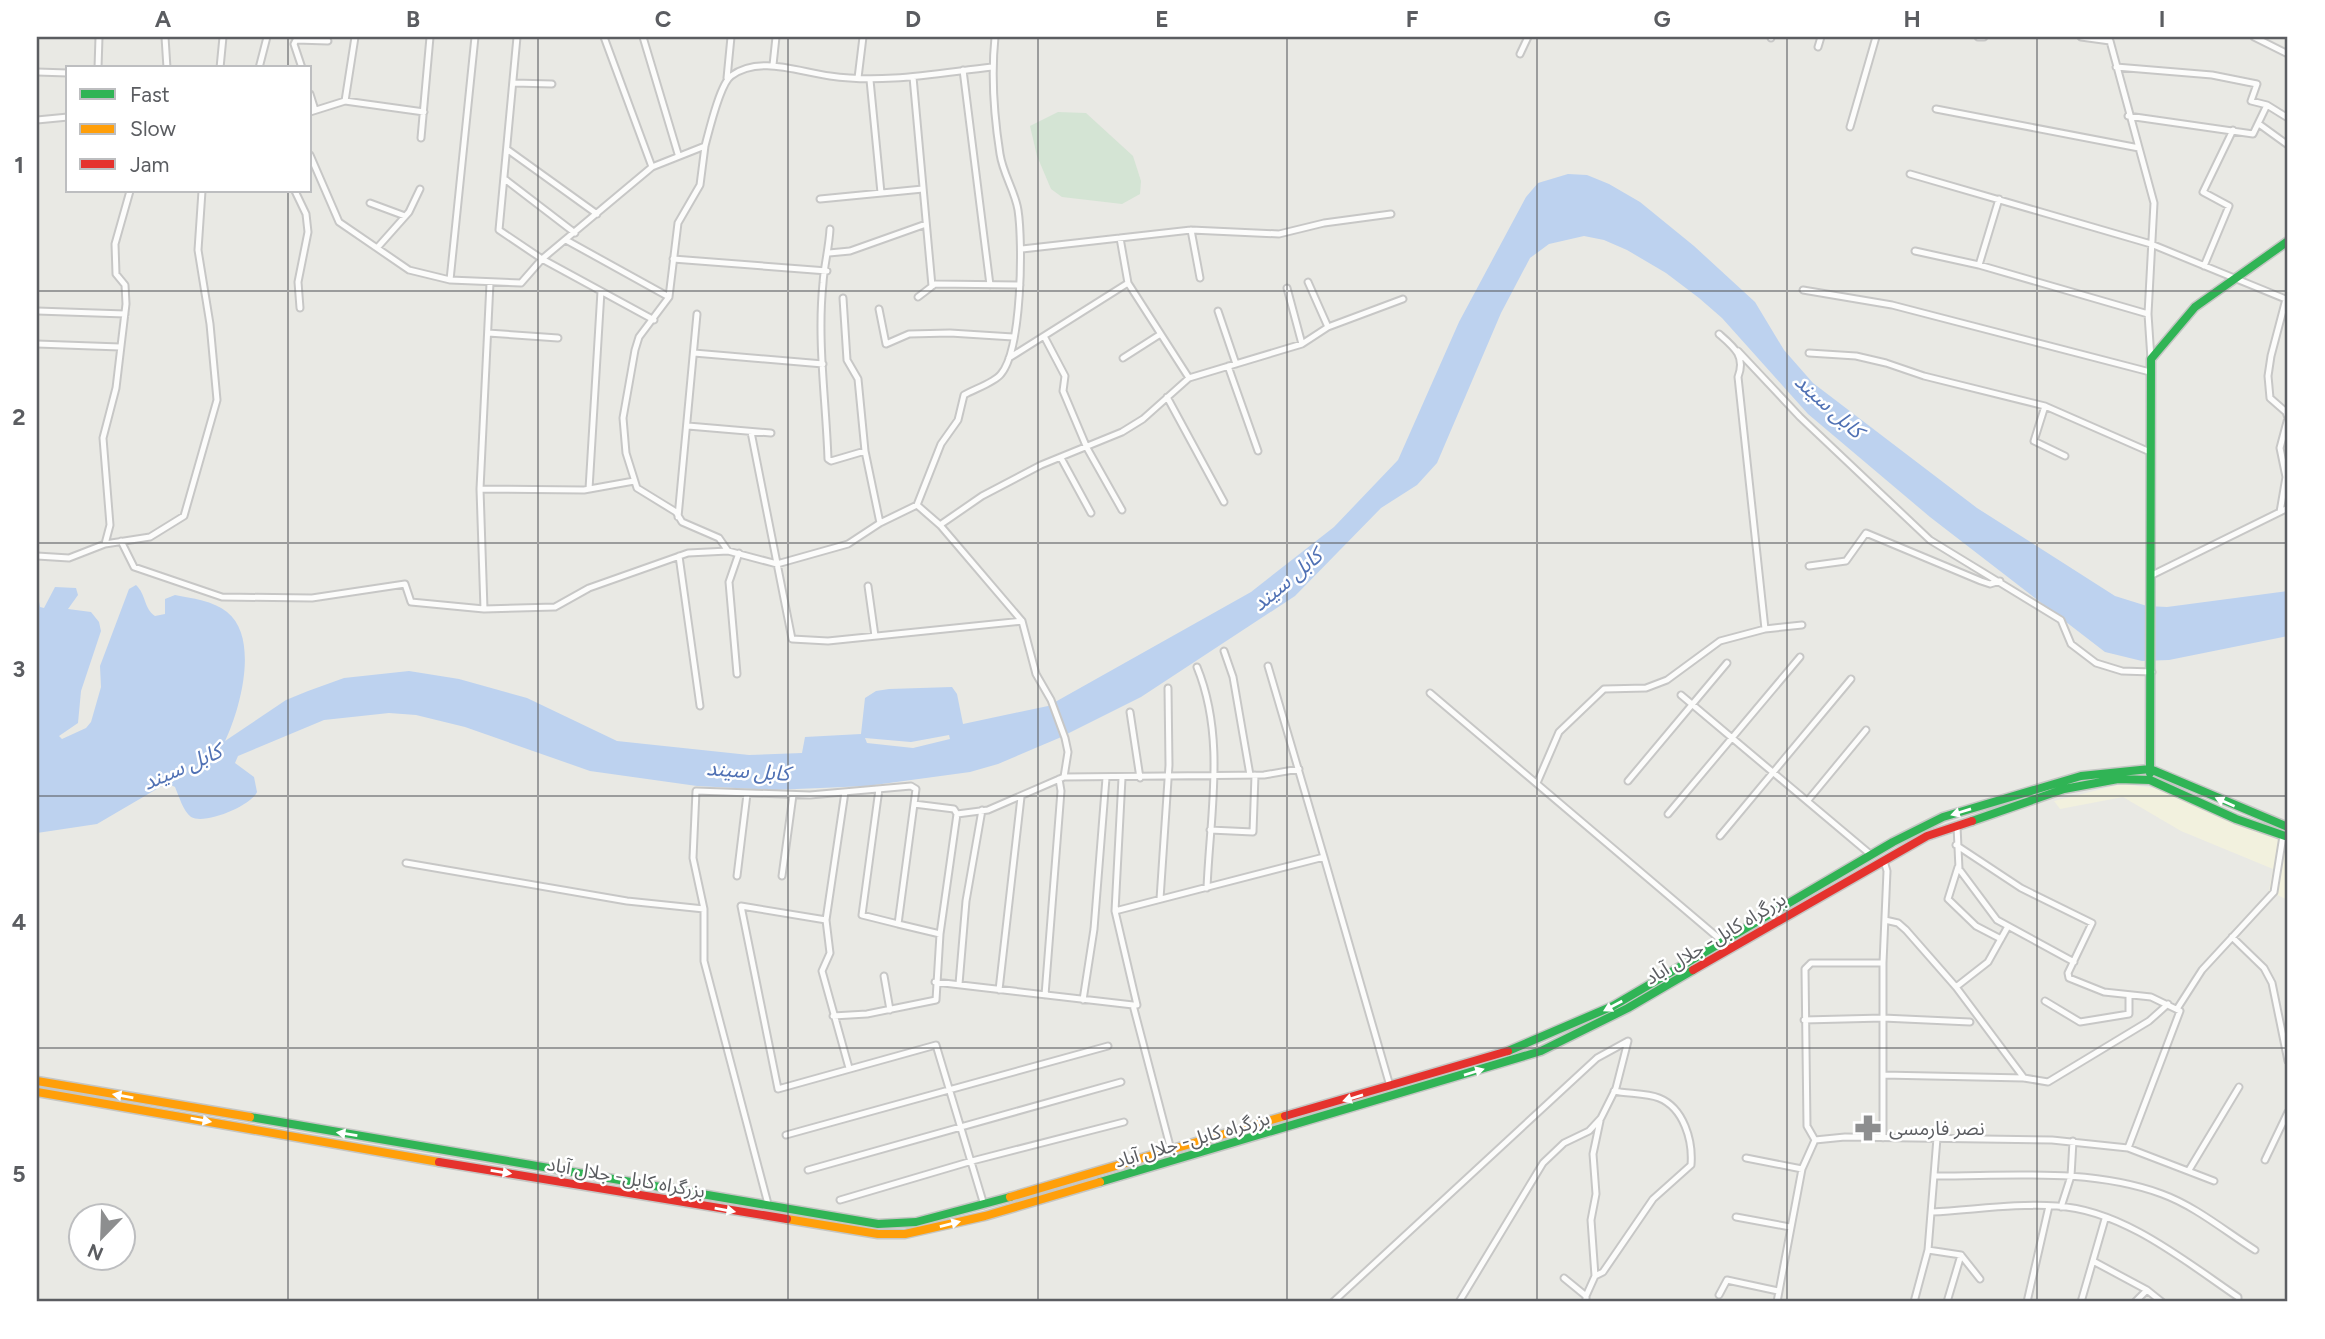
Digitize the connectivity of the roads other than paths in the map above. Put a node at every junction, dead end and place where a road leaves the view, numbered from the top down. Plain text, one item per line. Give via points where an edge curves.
1 (99, 37) edge
2 (165, 37) edge
3 (223, 37) edge
4 (267, 37) edge
5 (355, 37) edge
6 (430, 37) edge
7 (475, 37) edge
8 (517, 37) edge
9 (604, 37) edge
10 (643, 37) edge
11 (732, 37) edge
12 (776, 37) edge
13 (863, 37) edge
14 (995, 37) edge
15 (1528, 37) edge
16 (1821, 37) edge
17 (1876, 37) edge
18 (1978, 37) edge
19 (1984, 37) edge
20 (2081, 37) edge
21 (2254, 37) edge
22 (2110, 39) edge
23 (328, 41) dead end
24 (1818, 47) dead end
25 (1520, 54) dead end
26 (2288, 54) edge
27 (773, 65) junction
28 (98, 66) edge
29 (167, 66) edge
30 (220, 66) edge
31 (260, 66) edge
32 (301, 66) edge
33 (2116, 67) junction
34 (992, 68) junction
35 (963, 70) junction
36 (37, 72) edge
37 (66, 73) edge
38 (913, 77) junction
39 (727, 78) junction
40 (858, 78) junction
41 (870, 80) junction
42 (514, 83) junction
43 (552, 84) dead end
44 (345, 101) junction
45 (2267, 105) junction
46 (1937, 109) dead end
47 (312, 111) edge
48 (424, 112) junction
49 (2128, 116) junction
50 (66, 117) edge
51 (2288, 118) edge
52 (37, 120) edge
53 (2259, 124) junction
54 (1850, 127) dead end
55 (2233, 131) junction
56 (421, 138) dead end
57 (2288, 145) edge
58 (705, 146) junction
59 (2138, 148) junction
60 (508, 149) junction
61 (678, 154) junction
62 (312, 160) edge
63 (652, 167) junction
64 (1910, 174) dead end
65 (506, 180) junction
66 (420, 189) dead end
67 (923, 189) junction
68 (130, 192) edge
69 (202, 192) edge
70 (295, 192) edge
71 (881, 192) junction
72 (820, 199) dead end
73 (1999, 199) junction
74 (370, 203) dead end
75 (597, 214) junction
76 (1391, 214) dead end
77 (405, 216) junction
78 (926, 224) junction
79 (830, 229) dead end
80 (1191, 230) junction
81 (575, 233) junction
82 (1120, 238) junction
83 (566, 240) junction
84 (2288, 241) edge
85 (2151, 244) junction
86 (377, 248) junction
87 (1022, 249) junction
88 (1916, 251) dead end
89 (829, 253) junction
90 (542, 259) junction
91 (673, 259) junction
92 (1979, 265) junction
93 (2204, 266) junction
94 (827, 271) junction
95 (2232, 277) junction
96 (1200, 278) dead end
97 (450, 280) junction
98 (1308, 282) dead end
99 (490, 283) junction
100 (1128, 283) junction
101 (932, 285) junction
102 (990, 285) junction
103 (1020, 285) junction
104 (1287, 288) dead end
105 (1803, 290) dead end
106 (601, 291) junction
107 (669, 297) junction
108 (918, 297) dead end
109 (843, 298) dead end
110 (1403, 299) dead end
111 (2287, 300) edge
112 (300, 308) dead end
113 (879, 309) dead end
114 (37, 311) edge
115 (1219, 311) dead end
116 (125, 314) junction
117 (697, 314) dead end
118 (2148, 314) junction
119 (654, 320) junction
120 (1328, 327) junction
121 (488, 333) junction
122 (1719, 334) dead end
123 (1159, 335) junction
124 (1013, 337) junction
125 (558, 338) dead end
126 (1045, 338) junction
127 (37, 344) edge
128 (1302, 344) junction
129 (120, 347) junction
130 (1738, 351) junction
131 (694, 353) junction
132 (1809, 353) dead end
133 (1009, 358) junction
134 (1123, 358) dead end
135 (2151, 359) junction
136 (824, 364) junction
137 (1236, 364) junction
138 (1228, 366) junction
139 (2150, 372) junction
140 (1189, 378) junction
141 (1167, 397) junction
142 (2045, 405) junction
143 (688, 426) junction
144 (751, 432) junction
145 (771, 433) dead end
146 (1087, 448) junction
147 (865, 451) junction
148 (1258, 451) dead end
149 (2150, 452) junction
150 (2065, 456) dead end
151 (1060, 458) junction
152 (634, 481) junction
153 (480, 489) junction
154 (589, 489) junction
155 (1224, 502) dead end
156 (916, 505) junction
157 (2288, 508) edge
158 (1122, 510) dead end
159 (2280, 512) junction
160 (1091, 513) dead end
161 (678, 517) junction
162 (880, 523) junction
163 (940, 525) junction
164 (121, 541) junction
165 (105, 544) junction
166 (728, 551) junction
167 (738, 553) junction
168 (37, 556) edge
169 (679, 556) junction
170 (777, 565) junction
171 (1809, 566) dead end
172 (2150, 576) junction
173 (2000, 582) junction
174 (868, 586) dead end
175 (484, 610) junction
176 (1021, 621) junction
177 (1802, 625) dead end
178 (1765, 629) junction
179 (875, 636) junction
180 (1224, 651) dead end
181 (1800, 657) dead end
182 (1727, 663) dead end
183 (1197, 667) dead end
184 (1268, 667) dead end
185 (2152, 671) junction
186 (737, 674) dead end
187 (1851, 679) dead end
188 (1168, 688) dead end
189 (1430, 692) dead end
190 (1681, 695) dead end
191 (1692, 704) junction
192 (700, 706) dead end
193 (1130, 712) dead end
194 (1866, 730) dead end
195 (1733, 738) junction
196 (1299, 769) junction
197 (2150, 769) junction
198 (1773, 772) junction
199 (1215, 775) junction
200 (1252, 775) junction
201 (1168, 776) junction
202 (1062, 778) junction
203 (1106, 778) junction
204 (1122, 778) junction
205 (1140, 778) junction
206 (2150, 779) junction
207 (1628, 781) dead end
208 (1537, 783) junction
209 (879, 789) junction
210 (845, 792) junction
211 (747, 793) junction
212 (793, 794) junction
213 (1021, 797) junction
214 (1809, 800) junction
215 (914, 804) junction
216 (982, 810) junction
217 (957, 814) junction
218 (1668, 814) dead end
219 (1957, 823) junction
220 (2288, 827) edge
221 (1210, 830) junction
222 (1720, 836) dead end
223 (2286, 837) edge
224 (1956, 845) junction
225 (1870, 854) junction
226 (1324, 857) junction
227 (1885, 858) junction
228 (406, 863) dead end
229 (1958, 867) junction
230 (737, 876) dead end
231 (782, 876) dead end
232 (1207, 888) junction
233 (1160, 899) junction
234 (704, 909) junction
235 (1115, 911) junction
236 (827, 920) junction
237 (1885, 920) junction
238 (898, 924) junction
239 (2007, 928) junction
240 (940, 934) junction
241 (2232, 937) junction
242 (2001, 939) junction
243 (1726, 945) junction
244 (2074, 962) junction
245 (1883, 963) junction
246 (884, 976) dead end
247 (935, 982) junction
248 (959, 984) junction
249 (1956, 987) junction
250 (999, 990) junction
251 (1045, 995) junction
252 (2129, 995) junction
253 (1083, 1000) junction
254 (2045, 1001) dead end
255 (2168, 1004) junction
256 (1133, 1005) junction
257 (2177, 1009) junction
258 (890, 1010) junction
259 (833, 1016) junction
260 (1883, 1018) junction
261 (1804, 1020) junction
262 (1970, 1022) dead end
263 (1108, 1046) dead end
264 (2288, 1060) edge
265 (849, 1068) junction
266 (1883, 1075) junction
267 (2024, 1078) junction
268 (37, 1082) edge
269 (1121, 1082) dead end
270 (1390, 1087) junction
271 (2239, 1087) dead end
272 (948, 1088) junction
273 (1614, 1091) junction
274 (37, 1092) edge
275 (2288, 1112) edge
276 (1601, 1118) junction
277 (1124, 1122) dead end
278 (294, 1125) junction
279 (960, 1126) junction
280 (786, 1135) dead end
281 (292, 1136) junction
282 (1883, 1138) junction
283 (1937, 1138) junction
284 (1815, 1140) junction
285 (2073, 1141) junction
286 (2128, 1148) junction
287 (1173, 1155) junction
288 (1746, 1158) dead end
289 (2265, 1160) dead end
290 (972, 1161) junction
291 (541, 1167) junction
292 (1802, 1169) junction
293 (808, 1170) dead end
294 (2189, 1170) junction
295 (1937, 1176) junction
296 (2071, 1176) junction
297 (540, 1178) junction
298 (2214, 1181) dead end
299 (839, 1200) dead end
300 (768, 1204) junction
301 (984, 1205) junction
302 (2049, 1206) junction
303 (2061, 1207) junction
304 (1932, 1212) junction
305 (1736, 1217) dead end
306 (2105, 1219) junction
307 (1790, 1227) junction
308 (1928, 1250) junction
309 (2255, 1250) dead end
310 (1961, 1255) junction
311 (2093, 1261) junction
312 (1595, 1276) junction
313 (1564, 1278) dead end
314 (1980, 1279) dead end
315 (2147, 1290) junction
316 (1778, 1291) junction
317 (1719, 1295) dead end
318 (1586, 1299) edge
319 (1333, 1302) edge
320 (1459, 1302) edge
321 (1777, 1302) edge
322 (1914, 1302) edge
323 (1947, 1302) edge
324 (2027, 1302) edge
325 (2081, 1302) edge
326 (2135, 1302) edge
327 (2162, 1302) edge
328 (2238, 1302) edge

1 - 28 street
2 - 29 street
3 - 30 street
4 - 31 street
5 - 44 street
6 - 48 street
7 - 97 street
8 - 42 street
9 - 63 street
10 - 61 street
11 - 39 street
12 - 27 street
13 - 40 street
14 - 34 street
15 - 25 street
16 - 24 street
17 - 54 street
18 - 19 street
20 - 22 street
21 - 26 street
22 - 33 street
23 - 32 street via 295,42
27 - 39 street via 741,69
27 - 40 street
33 - 45 street via 2212,75 2257,84 2252,101
33 - 49 street
34 - 35 street
34 - 87 street via 1000,158 1018,207
35 - 38 street
35 - 102 street
36 - 37 street
38 - 41 street
38 - 67 street
39 - 58 street
40 - 41 street
41 - 71 street
42 - 43 street
42 - 60 street
44 - 47 street
44 - 48 street
45 - 51 street
45 - 53 street
46 - 59 street
48 - 56 street
49 - 55 street
49 - 59 street
50 - 52 street
53 - 55 street via 2253,134
53 - 57 street
55 - 93 street via 2203,192 2229,206
58 - 61 street
58 - 91 street via 700,184 678,223
59 - 85 street via 2154,203
60 - 65 street
60 - 75 street
61 - 63 street
62 - 86 street via 339,222
63 - 75 street
64 - 73 street
65 - 81 street
65 - 90 street via 499,230
66 - 77 street
67 - 71 street
67 - 78 street
68 - 116 street via 114,262 125,285
69 - 164 street via 198,250 217,400 184,516 150,537
70 - 112 street via 309,232 298,282
71 - 72 street
73 - 85 street
73 - 92 street
74 - 77 street
75 - 81 street
76 - 80 street via 1279,234
77 - 86 street
78 - 89 street via 850,251
78 - 101 street
79 - 89 street
80 - 82 street
80 - 96 street
81 - 83 street
82 - 87 street
82 - 100 street
83 - 90 street
83 - 107 street
84 - 95 main road
85 - 93 street
85 - 118 street
86 - 97 street via 409,270
87 - 103 street
88 - 92 street
89 - 94 street
90 - 99 street via 521,283
90 - 106 street
91 - 94 street
91 - 107 street
92 - 118 street
93 - 95 street
94 - 136 street via 823,280
95 - 111 street
95 - 135 main road via 2165,335
97 - 99 street
98 - 120 street
99 - 121 street
100 - 123 street
100 - 126 street
101 - 102 street
101 - 108 street
102 - 103 street
103 - 124 street
104 - 128 street
105 - 139 street via 1892,305
106 - 119 street
106 - 154 street
107 - 119 street
109 - 147 street via 847,360 858,379
110 - 120 street
111 - 159 street via 2268,376 2270,398 2288,418 2280,448 2286,477
113 - 124 street via 886,344 909,334
114 - 116 street
115 - 137 street
116 - 129 street
117 - 131 street
118 - 135 street
119 - 152 street via 639,337 623,418
120 - 128 street
121 - 125 street
121 - 153 street
122 - 130 street
123 - 134 street
123 - 140 street
124 - 133 street
126 - 133 street
126 - 146 street via 1065,376 1063,391
127 - 129 street
128 - 137 street
129 - 165 street via 116,388 103,438 110,525
130 - 173 street via 1800,417 1930,540
130 - 178 street
131 - 136 street
131 - 143 street
132 - 142 street via 1866,358
133 - 156 street via 1000,376 964,396 958,420 941,444
135 - 139 main road
136 - 147 street via 828,459
137 - 138 street
138 - 140 street
138 - 148 street
139 - 149 main road
140 - 141 street
141 - 146 street via 1143,419
141 - 155 street
142 - 149 street
142 - 150 street via 2034,441
143 - 144 street
143 - 161 street
144 - 145 street
144 - 170 street
146 - 151 street
146 - 158 street
147 - 162 street
149 - 172 main road
151 - 160 street
151 - 163 street via 982,496
152 - 154 street
152 - 161 street via 643,494
153 - 154 street
153 - 175 street
156 - 162 street
156 - 163 street
157 - 159 street
159 - 172 street
161 - 166 street via 719,538
162 - 170 street via 848,544
163 - 176 street
164 - 165 street
164 - 175 street via 134,567 222,597 312,598 405,584 411,602
165 - 168 street via 69,558
166 - 167 street
166 - 169 street
167 - 170 street
167 - 186 street via 729,582
169 - 175 street via 589,588 555,607
169 - 192 street
170 - 179 street via 792,639 828,642
171 - 173 street via 1846,561 1866,533 1981,581
172 - 185 main road
173 - 185 street via 2060,620 2071,644 2096,663
174 - 179 street
176 - 179 street
176 - 202 street via 1036,674 1065,738 1068,752
177 - 178 street
178 - 208 street via 1720,642 1667,680 1646,688 1604,689 1559,732
180 - 200 street
181 - 195 street
182 - 191 street
183 - 199 street via 1213,721
184 - 196 street
185 - 197 main road
187 - 198 street
188 - 201 street
189 - 208 street
190 - 191 street
191 - 195 street
191 - 207 street
193 - 205 street
194 - 214 street
195 - 198 street
195 - 218 street
196 - 200 street
196 - 226 street
197 - 206 main road
220 -> 197 main road, بزرگراه کابل- جلال آباد
197 -> 225 main road, بزرگراه کابل- جلال آباد via 2081,776 1989,803 1943,817
198 - 214 street
198 - 222 street
199 - 200 street
199 - 201 street
199 - 221 street
200 - 221 street via 1253,832
201 - 205 street
201 - 233 street
202 - 203 street
202 - 213 street
202 - 251 street
203 - 204 street
203 - 253 street via 1094,929
204 - 205 street
204 - 235 street
206 - 219 main road, بزرگراه کابل- جلال آباد via 2119,779 2064,789
206 - 223 main road, بزرگراه کابل- جلال آباد
208 - 243 street
209 - 210 street
209 - 215 street via 915,786
209 - 238 street via 862,915
210 - 212 street
210 - 236 street
211 - 212 street
211 - 230 street
211 - 234 street via 696,792 693,858
212 - 231 street
213 - 216 street
213 - 250 street
214 - 225 street
215 - 217 street via 954,809
215 - 238 street
216 - 217 street
216 - 248 street via 966,901
217 - 240 street
219 - 224 street
219 - 227 main road, بزرگراه کابل- جلال آباد
221 - 232 street
223 - 241 street via 2274,892
224 - 229 street
224 - 244 street via 2021,888 2092,923
225 - 243 main road, بزرگراه کابل- جلال آباد
226 - 232 street
226 - 270 street
227 - 237 street
227 - 243 main road, بزرگراه کابل- جلال آباد
228 - 234 street via 627,901
229 - 239 street
229 - 242 street via 1948,899 1976,926
232 - 233 street
233 - 235 street
234 - 300 street via 704,961
235 - 256 street via 1137,1004
236 - 259 street via 830,953 822,971
236 - 265 street via 741,906 778,1089
237 - 245 street
237 - 249 street via 1906,930
238 - 240 street
239 - 242 street
239 - 244 street
240 - 247 street
241 - 257 street via 2202,970
241 - 264 street via 2272,982
242 - 249 street via 1987,962
243 -> 270 main road, بزرگراه کابل- جلال آباد via 1562,1031
287 -> 243 main road, بزرگراه کابل- جلال آباد via 1541,1051 1628,1009
244 - 252 street via 2069,978 2104,992
245 - 260 street
245 - 261 street via 1809,964 1803,979
246 - 258 street
247 - 248 street
247 - 258 street via 932,1002
248 - 250 street
249 - 267 street
250 - 251 street
251 - 253 street
252 - 254 street via 2129,1013 2083,1022
252 - 255 street
253 - 256 street
255 - 257 street
255 - 267 street via 2149,1021 2048,1082
256 - 287 street
257 - 286 street via 2182,1014
258 - 259 street
259 - 265 street
260 - 261 street
260 - 262 street
260 - 266 street
261 - 284 street via 1807,1126
263 - 272 street
265 - 272 street via 936,1045
266 - 267 street
266 - 282 street
278 -> 268 main road, بزرگراه کابل- جلال آباد
269 - 279 street
270 -> 287 main road, بزرگراه کابل- جلال آباد
271 - 294 street
272 - 279 street
272 - 280 street
273 - 276 street
273 - 312 street via 1659,1098 1677,1111 1692,1144 1691,1165 1653,1199
273 - 319 street via 1628,1041 1597,1058
274 -> 281 main road, بزرگراه کابل- جلال آباد
275 - 289 street
276 - 312 street via 1593,1154
276 - 320 street via 1543,1164
277 - 290 street
278 - 281 main road
291 -> 278 main road, بزرگراه کابل- جلال آباد
279 - 290 street
279 - 293 street
281 -> 297 main road, بزرگراه کابل- جلال آباد
282 - 283 street
282 - 284 street
283 - 285 street
283 - 295 street
284 - 292 street
285 - 286 street
285 - 296 street
286 - 294 street
297 -> 287 main road, بزرگراه کابل- جلال آباد via 752,1215 905,1234 985,1216
287 - 301 main road, بزرگراه کابل- جلال آباد
288 - 292 street
290 - 299 street
290 - 301 street
291 - 297 main road
291 - 300 main road, بزرگراه کابل- جلال آباد
292 - 307 street
294 - 298 street
295 - 296 street
295 - 304 street
296 - 303 street
296 - 309 street via 2132,1185 2163,1195
300 - 301 main road, بزرگراه کابل- جلال آباد via 878,1224 916,1222
302 - 303 street
302 - 304 street
302 - 324 street
303 - 306 street
304 - 308 street
305 - 307 street
306 - 311 street
306 - 328 street via 2139,1230 2238,1297
307 - 316 street
308 - 310 street
308 - 322 street
310 - 314 street
310 - 323 street
311 - 315 street
311 - 325 street
312 - 318 street
313 - 318 street
315 - 326 street
315 - 327 street
316 - 317 street via 1727,1280
316 - 321 street

